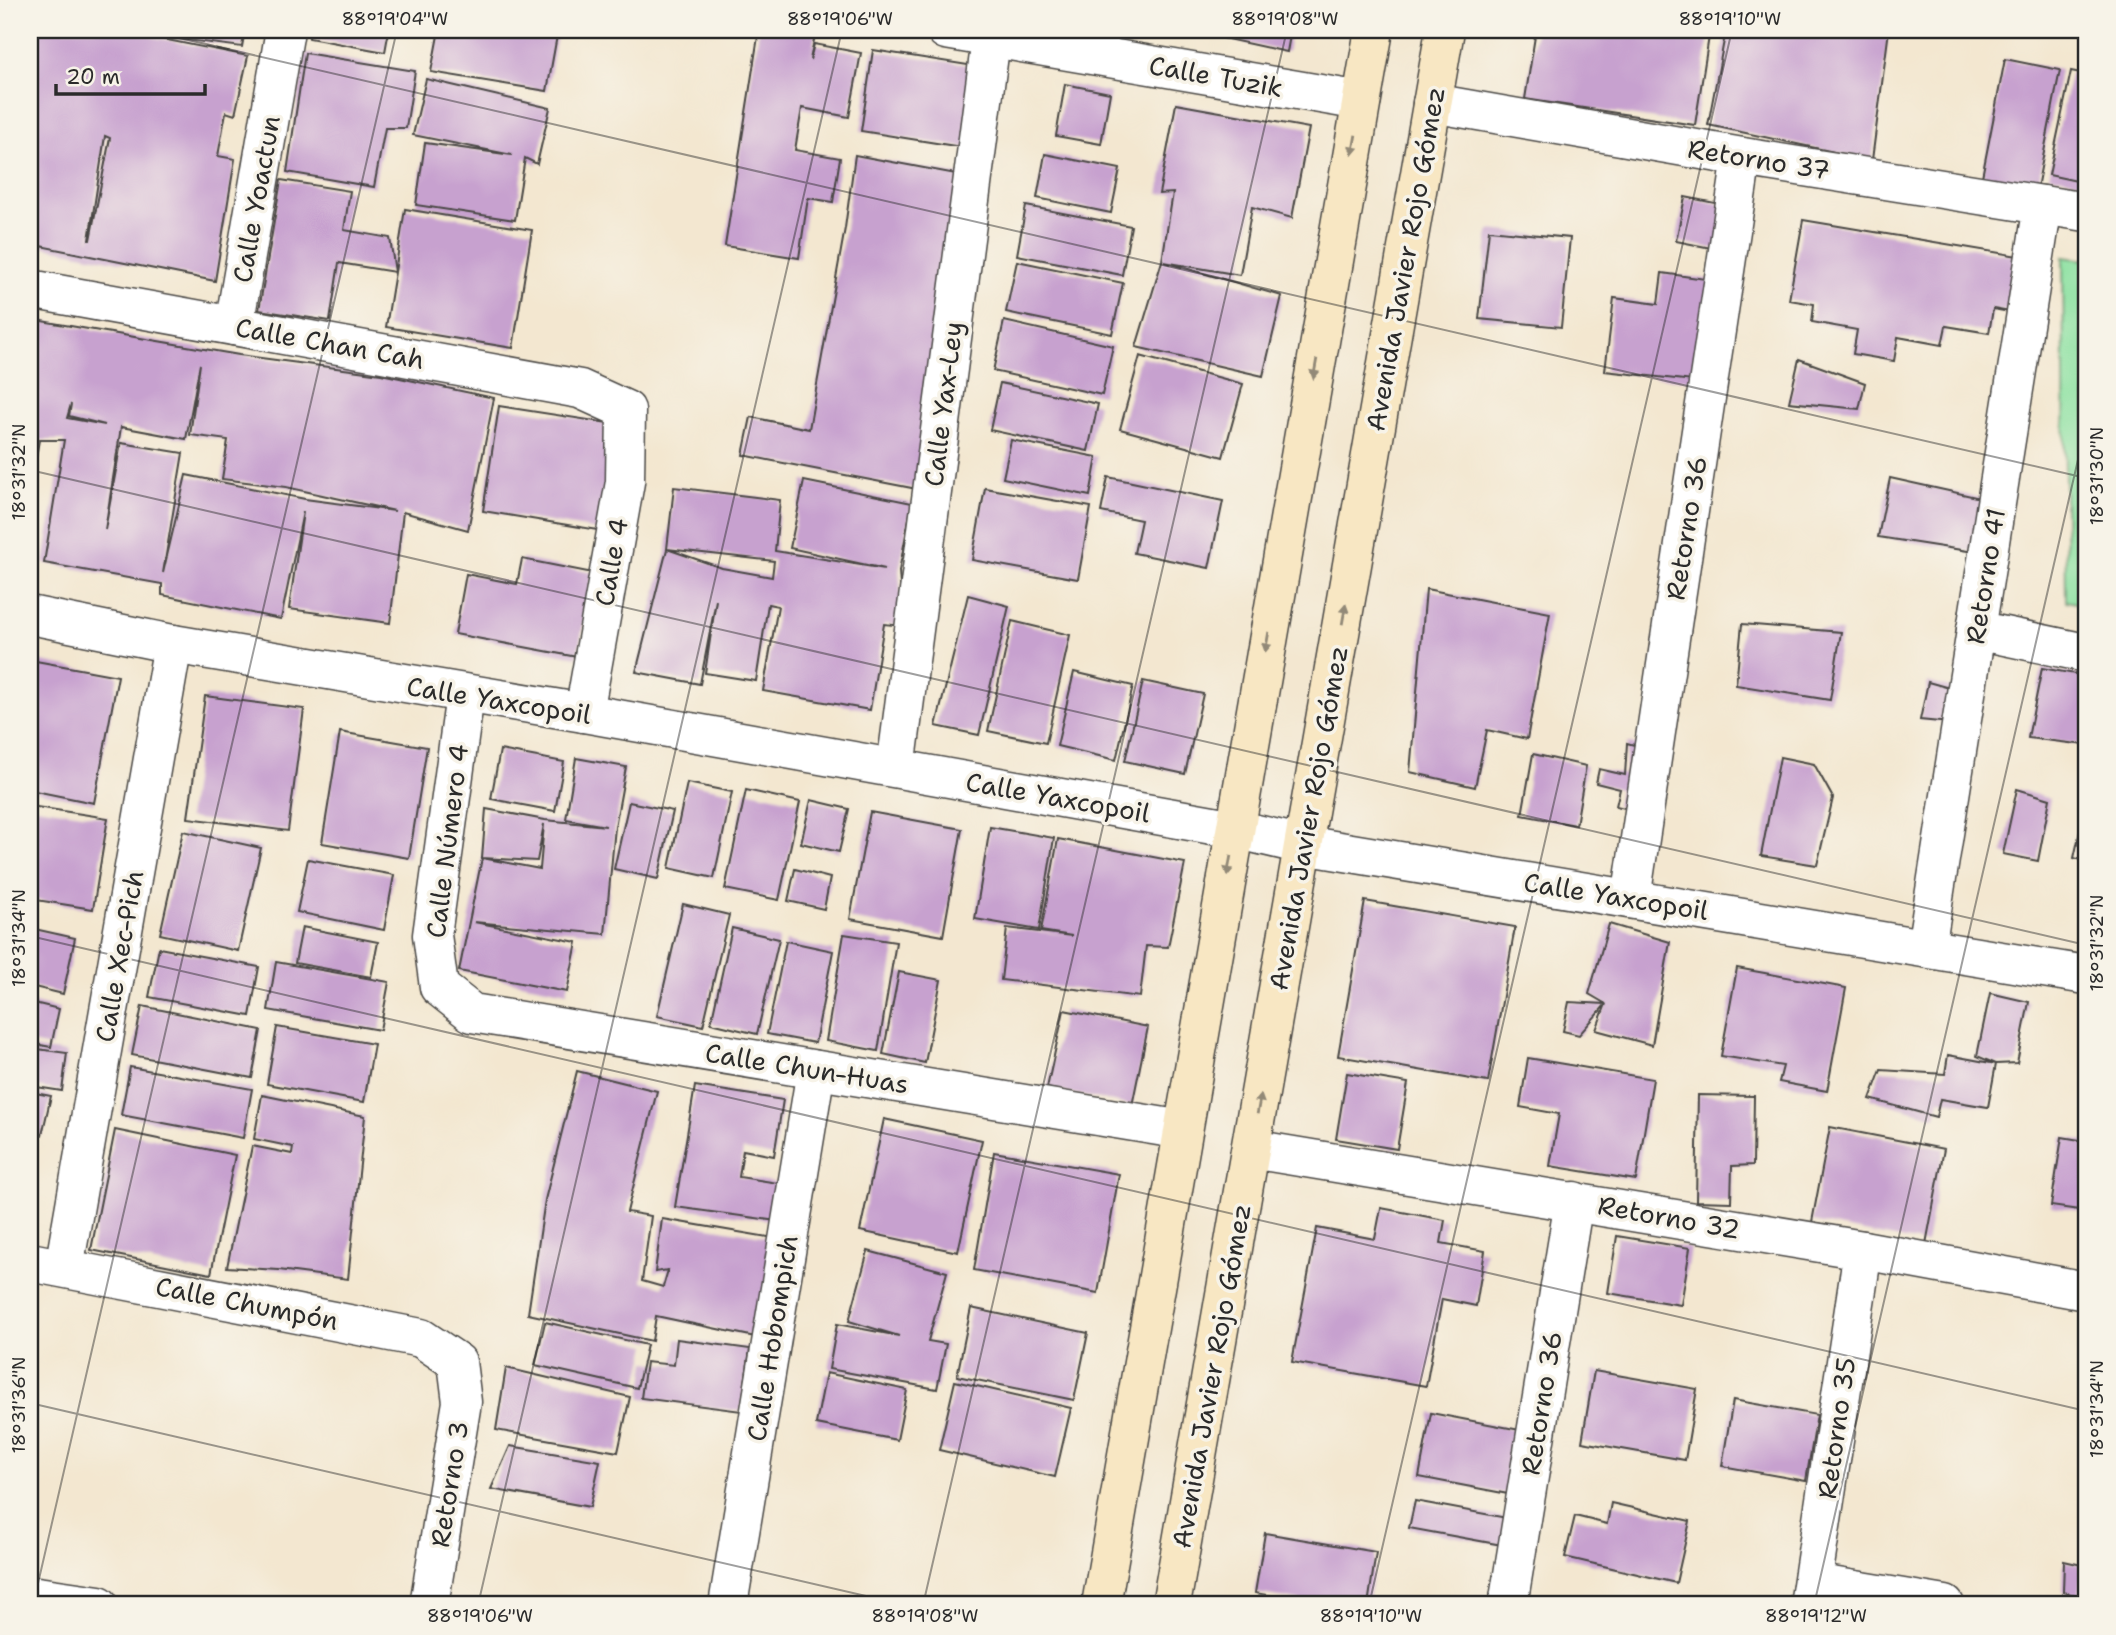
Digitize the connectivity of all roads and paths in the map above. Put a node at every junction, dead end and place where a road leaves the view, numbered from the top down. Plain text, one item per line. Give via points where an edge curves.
1 (285, 30) edge
2 (946, 30) edge
3 (1374, 30) edge
4 (1445, 30) edge
5 (991, 39) junction
6 (1362, 101) junction
7 (1432, 103) junction
8 (1742, 157) junction
9 (2043, 205) junction
10 (2086, 212) edge
11 (30, 289) edge
12 (234, 326) junction
13 (626, 410) joint
14 (30, 615) edge
15 (1976, 630) junction
16 (173, 645) junction
17 (2086, 653) edge
18 (465, 695) junction
19 (584, 713) junction
20 (896, 768) junction
21 (1235, 829) junction
22 (1303, 845) junction
23 (1631, 899) junction
24 (1926, 947) junction
25 (2086, 975) edge
26 (439, 987) joint
27 (816, 1070) junction
28 (1183, 1130) junction
29 (1251, 1149) junction
30 (1574, 1201) junction
31 (1863, 1250) junction
32 (47, 1265) edge
33 (2086, 1291) edge
34 (457, 1362) joint
35 (1811, 1594) edge
36 (30, 1595) edge
37 (99, 1605) edge
38 (429, 1605) edge
39 (728, 1605) edge
40 (1101, 1605) edge
41 (1171, 1605) edge
42 (1508, 1605) edge
43 (1945, 1605) edge

1 - 12 street, Calle Yoactun
2 - 5 street, Calle Tuzik
3 - 6 main road
4 - 7 main road, Avenida Javier Rojo Gómez
5 - 6 street, Calle Tuzik
5 - 20 street, Calle Yax-Ley
6 -> 21 main road
7 - 8 street, Retorno 37
22 -> 7 main road, Avenida Javier Rojo Gómez
8 - 9 street, Retorno 37
8 - 23 street, Retorno 36
9 - 10 street, Retorno 37
9 - 15 street, Retorno 41
11 - 12 street, Calle Chan Cah
12 - 13 street, Calle Chan Cah via 580,389
13 - 19 street, Calle 4 via 625,482
14 - 16 street, Calle Yaxcopoil
15 - 17 street
15 - 24 street, Retorno 41
16 - 18 street, Calle Yaxcopoil
16 - 32 street, Calle Xec-Pich
18 - 19 street, Calle Yaxcopoil
18 - 26 street, Calle Número 4 via 432,935
19 - 20 street, Calle Yaxcopoil
20 - 21 street, Calle Yaxcopoil
21 - 22 street, Calle Yaxcopoil
21 -> 28 main road
22 - 23 street, Calle Yaxcopoil
29 -> 22 main road, Avenida Javier Rojo Gómez
23 - 24 street, Calle Yaxcopoil
24 - 25 street, Calle Yaxcopoil
26 - 27 street, Calle Chun-Huas via 472,1013
27 - 28 street, Calle Chun-Huas
27 - 39 street, Calle Hobompich
28 - 40 main road
29 - 30 street, Retorno 32
29 - 41 main road, Avenida Javier Rojo Gómez
30 - 31 street, Retorno 32
30 - 42 street, Retorno 36
31 - 33 street, Retorno 32
31 - 35 street, Retorno 35
32 - 34 street, Calle Chumpón via 421,1338
34 - 38 street, Retorno 3 via 462,1402
35 - 43 street
36 - 37 street

